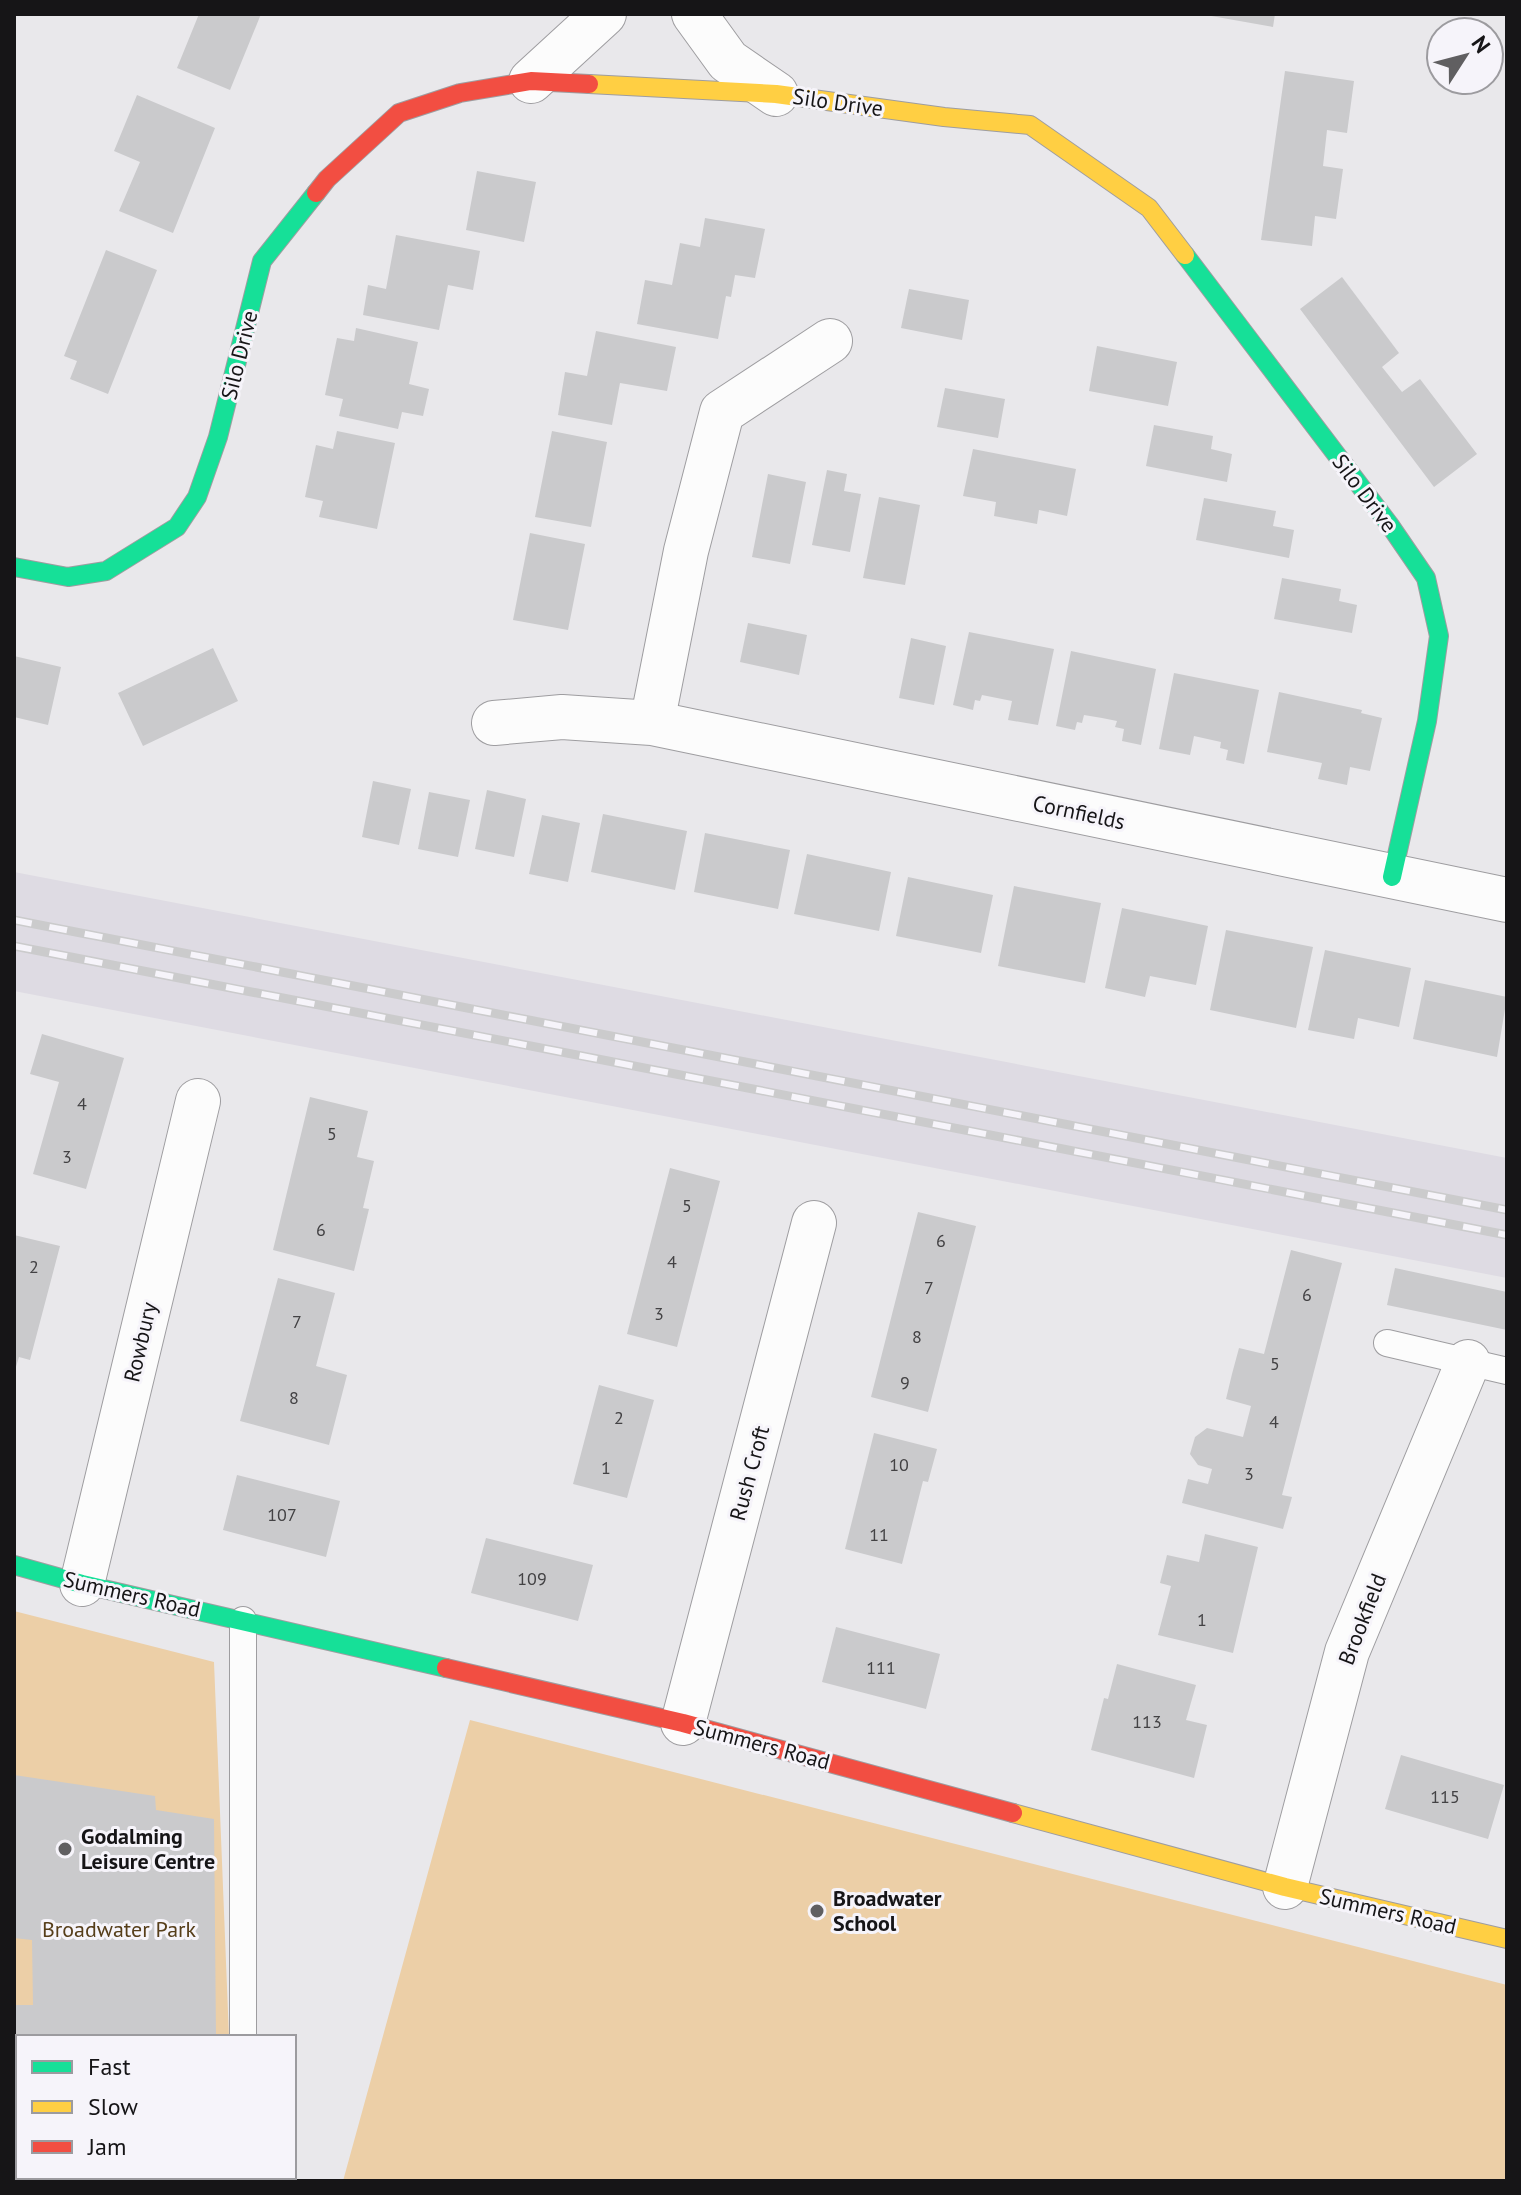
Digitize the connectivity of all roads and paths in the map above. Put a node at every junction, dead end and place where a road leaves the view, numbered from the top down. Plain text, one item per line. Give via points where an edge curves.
1 (604, 14) edge
2 (694, 14) edge
3 (531, 81) junction
4 (776, 94) junction
5 (830, 341) dead end
6 (14, 567) edge
7 (494, 723) dead end
8 (652, 723) junction
9 (1392, 877) junction
10 (1507, 900) edge
11 (198, 1101) dead end
12 (814, 1223) dead end
13 (1387, 1343) dead end
14 (1487, 1366) edge
15 (14, 1565) edge
16 (82, 1584) junction
17 (243, 1620) junction
18 (683, 1723) junction
19 (1285, 1887) junction
20 (1507, 1939) edge
21 (243, 2035) edge

1 - 3 street
2 - 4 street via 728,61
3 - 4 street, Silo Drive
3 - 6 street, Silo Drive via 460,93 399,113 327,179 262,261 218,437 197,497 177,527 106,571 68,577
4 - 9 street, Silo Drive via 1030,125 1149,208 1426,578 1439,636 1427,721
5 - 8 street via 722,412 686,551
7 - 8 street, Cornfields via 562,717
8 - 9 street, Cornfields
9 - 10 street, Cornfields
11 - 16 street, Rowbury
12 - 18 street, Rush Croft
13 - 14 lane
14 - 19 street, Brookfield via 1347,1652
15 - 16 street, Summers Road
16 - 17 street, Summers Road
17 - 18 street, Summers Road
17 - 21 lane
18 - 19 street, Summers Road
19 - 20 street, Summers Road

